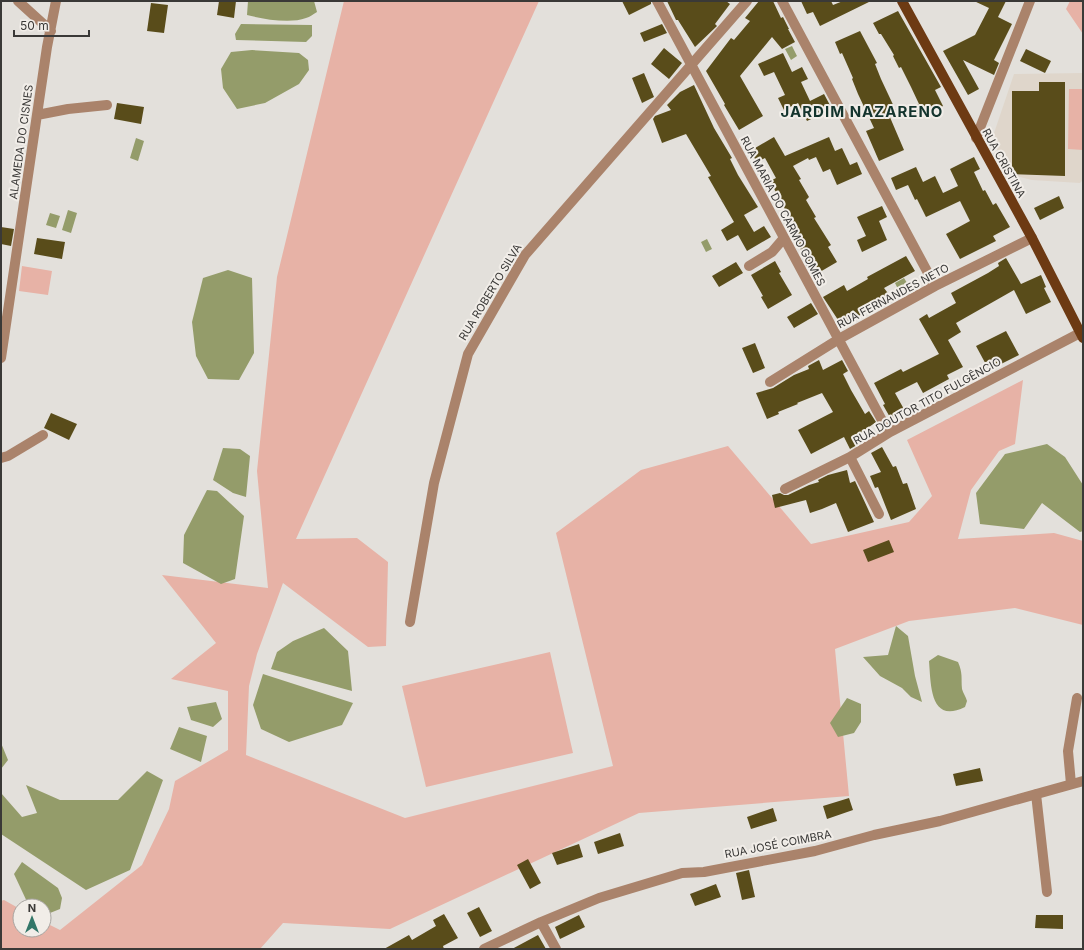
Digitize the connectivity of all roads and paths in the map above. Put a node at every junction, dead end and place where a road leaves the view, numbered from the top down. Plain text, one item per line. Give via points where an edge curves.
1 (18, 1) edge
2 (56, 1) edge
3 (657, 1) edge
4 (747, 1) edge
5 (782, 1) edge
6 (1030, 1) edge
7 (905, 3) edge
8 (50, 31) junction
9 (691, 65) junction
10 (107, 105) dead end
11 (37, 116) junction
12 (976, 138) junction
13 (784, 238) junction
14 (1032, 238) junction
15 (749, 266) dead end
16 (936, 286) junction
17 (1082, 336) edge
18 (839, 339) junction
19 (1, 358) edge
20 (770, 382) dead end
21 (890, 432) junction
22 (43, 435) dead end
23 (850, 457) junction
24 (1, 458) edge
25 (785, 489) dead end
26 (879, 514) dead end
27 (410, 622) dead end
28 (1078, 698) dead end
29 (1083, 781) edge
30 (1071, 784) junction
31 (1036, 794) junction
32 (1047, 892) dead end
33 (541, 922) junction
34 (484, 949) edge
35 (556, 949) edge

1 - 8 street
2 - 8 street, ALAMEDA DO CISNES
3 - 9 street, RUA MARIA DO CARMO GOMES
4 - 9 street, RUA ROBERTO SILVA
5 - 16 street
6 - 12 street
7 - 12 main road, RUA CRISTINA
8 - 11 street, ALAMEDA DO CISNES
9 - 13 street, RUA MARIA DO CARMO GOMES
9 - 27 street, RUA ROBERTO SILVA via 525,255 468,354 434,483
10 - 11 street via 68,109
11 - 19 street, ALAMEDA DO CISNES
12 - 14 main road, RUA CRISTINA
13 - 15 street via 772,252
13 - 18 street, RUA MARIA DO CARMO GOMES
14 - 16 street, RUA FERNANDES NETO
14 - 17 main road, RUA CRISTINA
16 - 18 street, RUA FERNANDES NETO
17 - 21 street, RUA DOUTOR TITO FULGÊNCIO
18 - 20 street, RUA FERNANDES NETO
18 - 21 street, RUA MARIA DO CARMO GOMES
21 - 23 street, RUA DOUTOR TITO FULGÊNCIO
22 - 24 street
23 - 25 street, RUA DOUTOR TITO FULGÊNCIO
23 - 26 street
28 - 30 street via 1068,751
29 - 30 street, RUA JOSÉ COIMBRA
30 - 31 street, RUA JOSÉ COIMBRA
31 - 32 street
31 - 33 street, RUA JOSÉ COIMBRA via 940,821 815,851 704,872 682,873 599,898
33 - 34 street, RUA JOSÉ COIMBRA
33 - 35 street

